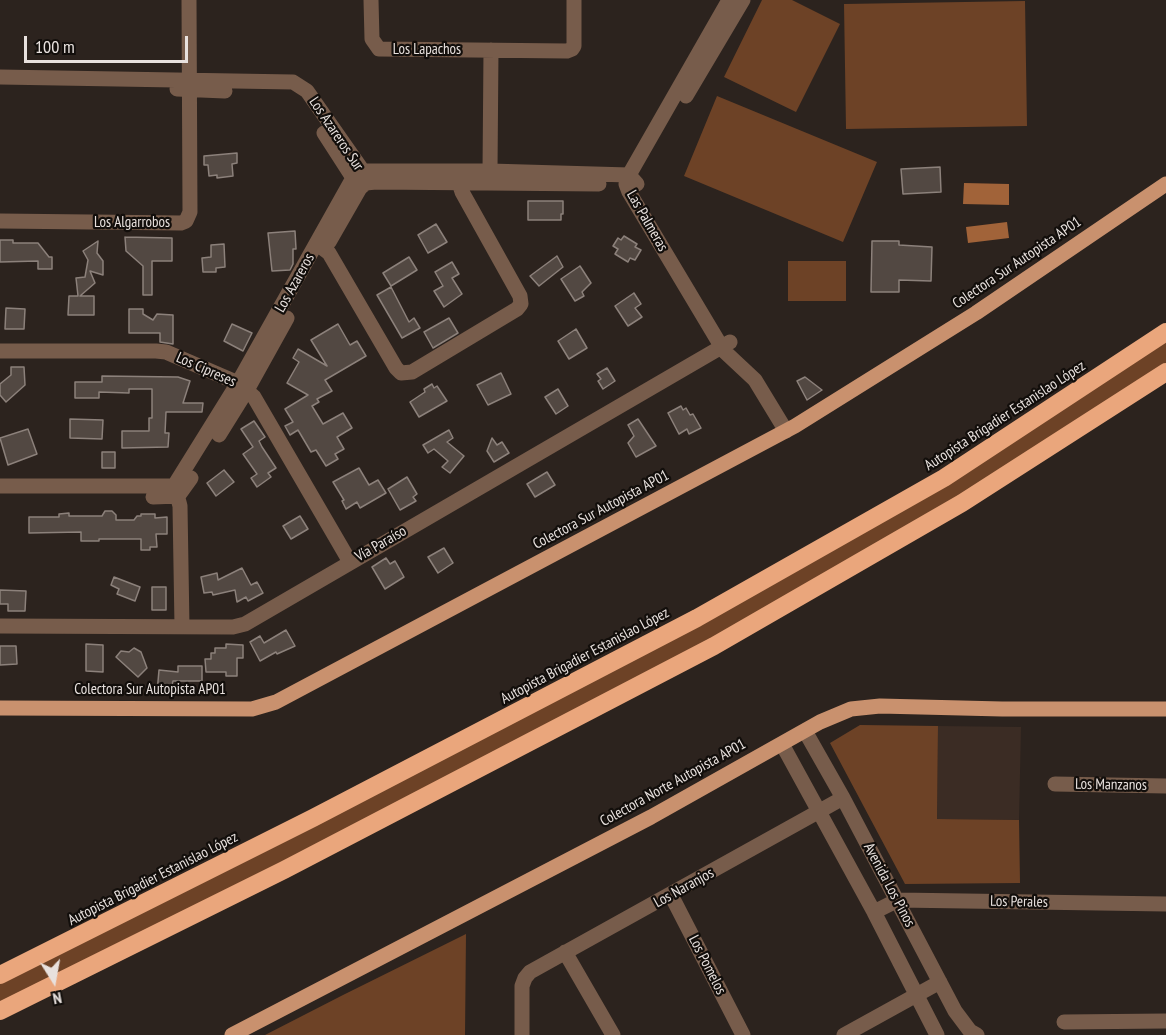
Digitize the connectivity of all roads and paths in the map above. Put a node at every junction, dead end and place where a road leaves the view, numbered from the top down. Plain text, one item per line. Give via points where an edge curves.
1 (189, 0) edge
2 (198, 0) edge
3 (371, 0) edge
4 (574, 0) edge
5 (729, 0) edge
6 (743, 0) edge
7 (491, 50) junction
8 (0, 76) edge
9 (194, 85) junction
10 (0, 86) edge
11 (498, 175) junction
12 (361, 177) junction
13 (631, 181) junction
14 (459, 183) junction
15 (1166, 184) edge
16 (0, 222) edge
17 (321, 246) junction
18 (1166, 324) edge
19 (1166, 332) edge
20 (726, 344) junction
21 (0, 351) edge
22 (1118, 365) junction
23 (1166, 372) edge
24 (243, 386) junction
25 (791, 429) junction
26 (0, 486) edge
27 (176, 491) junction
28 (0, 495) edge
29 (350, 562) junction
30 (0, 626) edge
31 (182, 627) junction
32 (0, 708) edge
33 (1166, 709) edge
34 (805, 731) junction
35 (782, 744) junction
36 (1055, 784) dead end
37 (1166, 786) edge
38 (843, 798) junction
39 (820, 812) junction
40 (671, 895) junction
41 (898, 900) junction
42 (1166, 904) edge
43 (874, 912) junction
44 (95, 928) junction
45 (565, 952) junction
46 (0, 964) edge
47 (83, 971) junction
48 (0, 975) edge
49 (940, 982) junction
50 (917, 995) junction
51 (0, 1011) edge
52 (0, 1019) edge
53 (1166, 1021) edge
54 (1064, 1022) dead end
55 (232, 1035) edge
56 (522, 1035) edge
57 (613, 1035) edge
58 (744, 1035) edge
59 (845, 1035) edge
60 (937, 1035) edge
61 (977, 1035) edge

1 - 9 street
2 - 9 street
3 - 7 street, Los Lapachos via 372,39 379,50
4 - 7 street, Los Lapachos via 572,49
5 - 13 street, Las Palmeras
6 - 13 street, Las Palmeras via 640,173
7 - 11 street
8 - 9 street, Los Azareros Sur
9 - 10 street, Los Azareros Sur
9 - 12 street, Los Azareros Sur via 288,91 298,95
9 - 16 street, Los Algarrobos via 188,109 186,221
11 - 12 street
11 - 13 street
11 - 14 street
12 - 14 street
12 - 17 street, Los Azareros
13 - 20 street, Las Palmeras via 629,192
14 - 17 street via 520,296 520,304 412,372 401,373 396,368
15 - 25 main road, Colectora Sur Autopista AP01 via 976,313
17 - 24 street, Los Azareros
18 - 22 highway
19 - 22 highway, Autopista Brigadier Estanislao López
20 - 25 street, Las Palmeras via 768,381
20 - 29 street, Vía Paraíso
21 - 24 street, Los Cipreses via 166,352
22 - 44 highway, Autopista Brigadier Estanislao López via 944,478 697,618
23 - 47 highway via 962,503 714,646
24 - 27 street, Los Azareros via 183,492
24 - 29 street, Los Cipreses via 254,397
25 - 32 main road, Colectora Sur Autopista AP01 via 264,706
26 - 27 street
27 - 28 street
27 - 31 street via 180,506
29 - 31 street, Vía Paraíso via 244,624
30 - 31 street, Vía Paraíso
33 - 34 main road, Colectora Norte Autopista AP01 via 867,706 837,714
34 - 35 main road, Colectora Norte Autopista AP01
34 - 38 street, Avenida Los Pinos
35 - 39 street, Avenida Los Pinos
35 - 55 main road, Colectora Norte Autopista AP01 via 651,817
36 - 37 street, Los Manzanos
38 - 39 street, Los Naranjos
38 - 41 street, Avenida Los Pinos
39 - 40 street, Los Naranjos
39 - 43 street, Avenida Los Pinos
40 - 45 street, Los Naranjos
40 - 58 street, Los Pomelos
41 - 42 street, Los Perales
41 - 43 street, Los Perales
41 - 49 street, Avenida Los Pinos
43 - 50 street, Avenida Los Pinos
44 - 46 highway
44 - 48 highway, Autopista Brigadier Estanislao López
45 - 56 street, Los Naranjos via 525,978
45 - 57 street
47 - 51 highway
47 - 52 highway via 53,992
49 - 50 street
49 - 61 street, Avenida Los Pinos via 961,1021
50 - 59 street
50 - 60 street, Avenida Los Pinos
53 - 54 street

